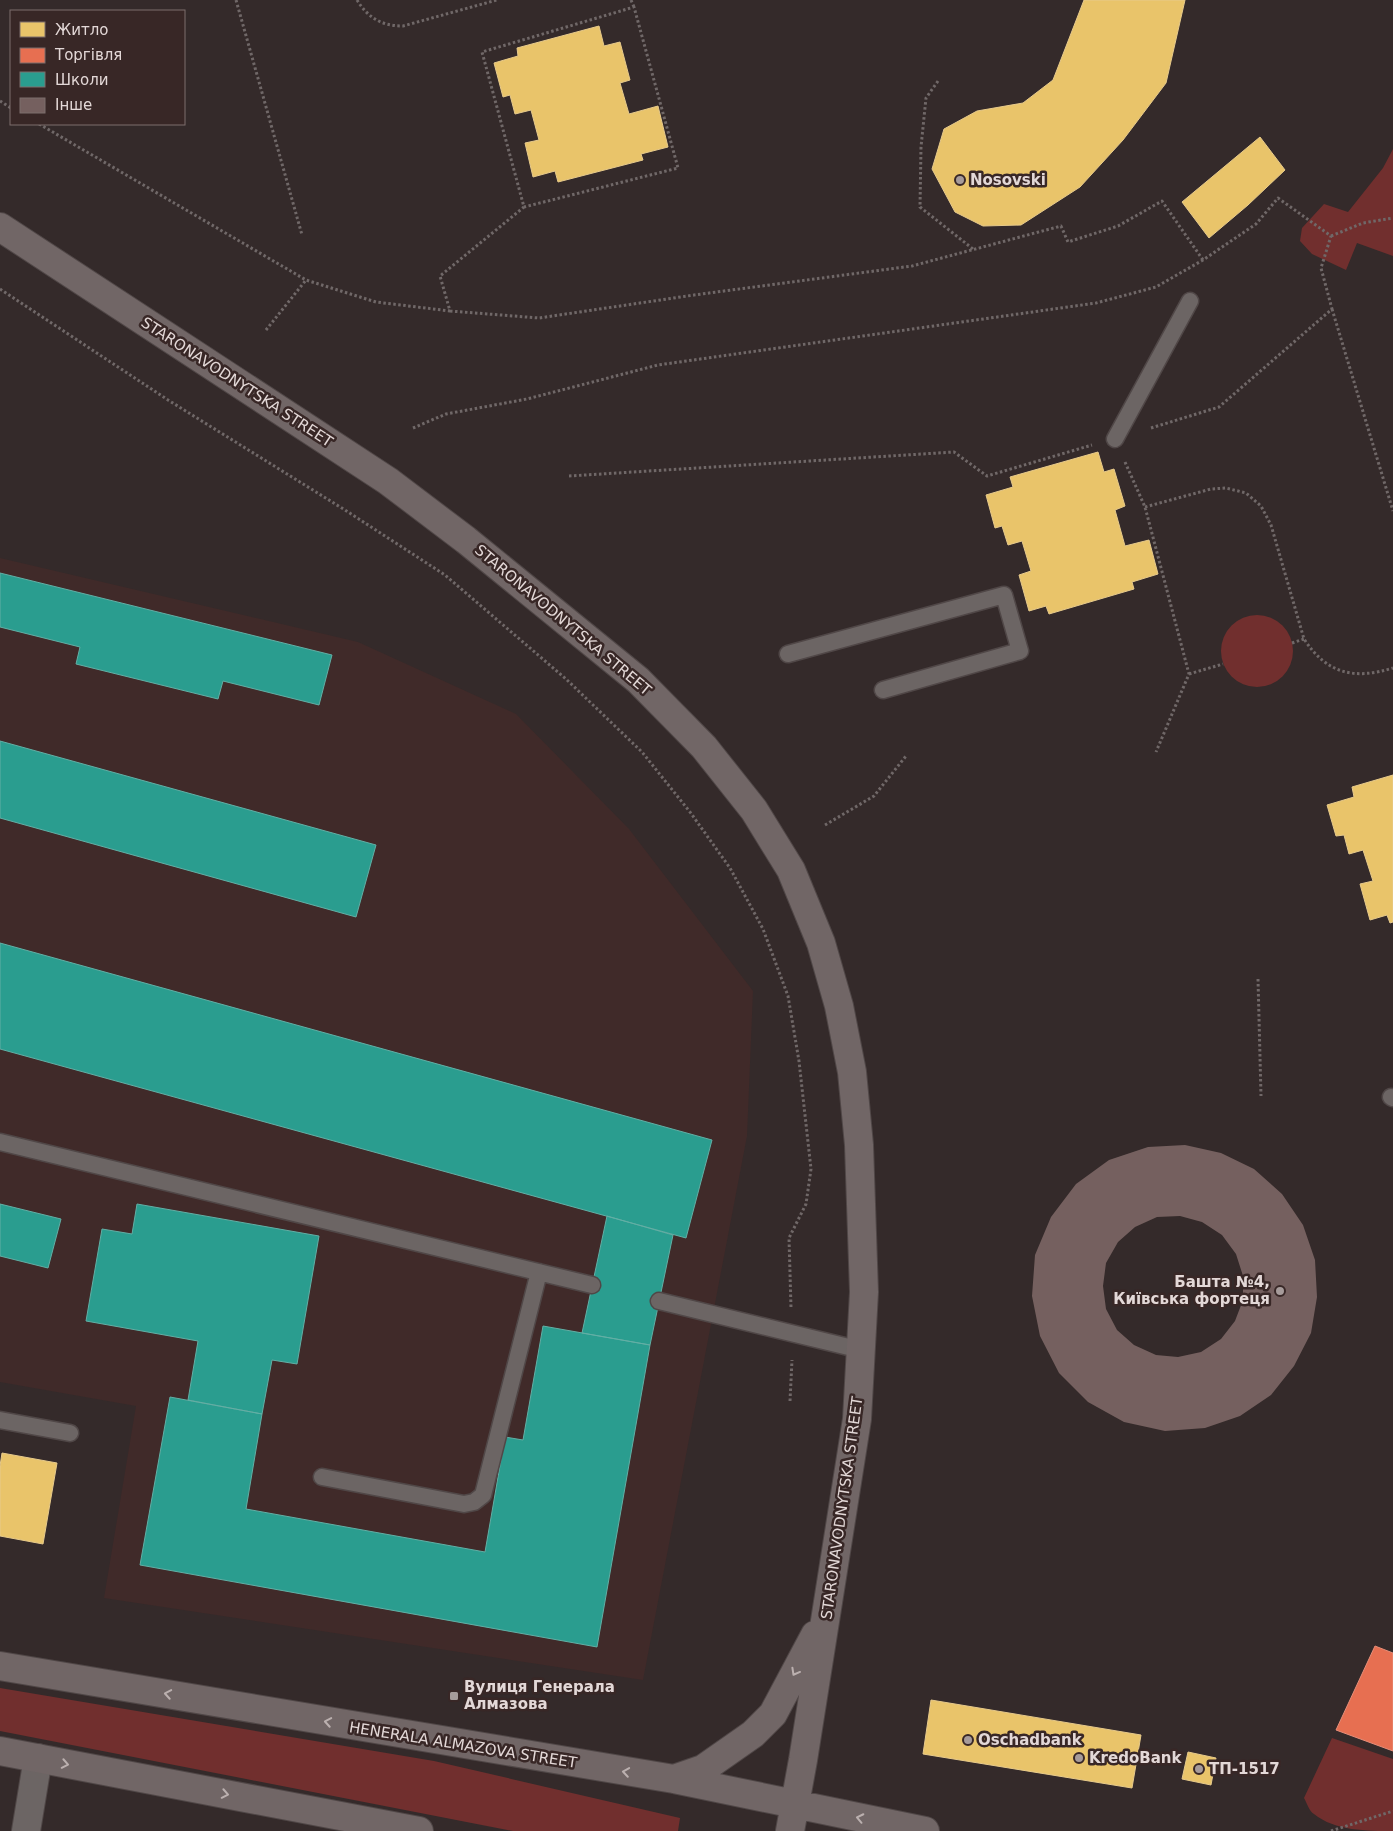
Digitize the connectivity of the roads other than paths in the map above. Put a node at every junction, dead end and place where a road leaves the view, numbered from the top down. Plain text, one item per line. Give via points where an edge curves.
1 (0, 227) edge
2 (1190, 301) dead end
3 (1115, 439) road end
4 (788, 654) dead end
5 (883, 690) dead end
6 (0, 1142) edge
7 (539, 1272) junction
8 (592, 1285) dead end
9 (659, 1301) dead end
10 (861, 1350) junction
11 (0, 1420) edge
12 (70, 1433) dead end
13 (322, 1477) dead end
14 (827, 1614) junction
15 (0, 1666) edge
16 (0, 1751) edge
17 (38, 1758) junction
18 (674, 1780) junction
19 (792, 1818) edge
20 (405, 1830) edge
21 (26, 1831) edge
22 (925, 1831) edge

1 - 10 main road, STARONAVODNYTSKA STREET via 379,476 466,540 638,680 704,747 754,810 791,870 821,943 839,1006 852,1072 859,1145 864,1292
2 - 3 lane
4 - 5 lane via 1004,595 1020,651
6 - 7 lane
7 - 8 lane
7 - 13 lane via 483,1495 464,1504
9 - 10 lane
10 - 14 main road, STARONAVODNYTSKA STREET via 857,1419
11 - 12 lane
14 -> 18 main road via 772,1714 736,1748 703,1769
14 - 19 main road, STARONAVODNYTSKA STREET
18 -> 15 main road, HENERALA ALMAZOVA STREET
16 - 17 main road
17 -> 20 main road
17 - 21 street
18 - 19 main road, HENERALA ALMAZOVA STREET
22 -> 19 main road, HENERALA ALMAZOVA STREET

